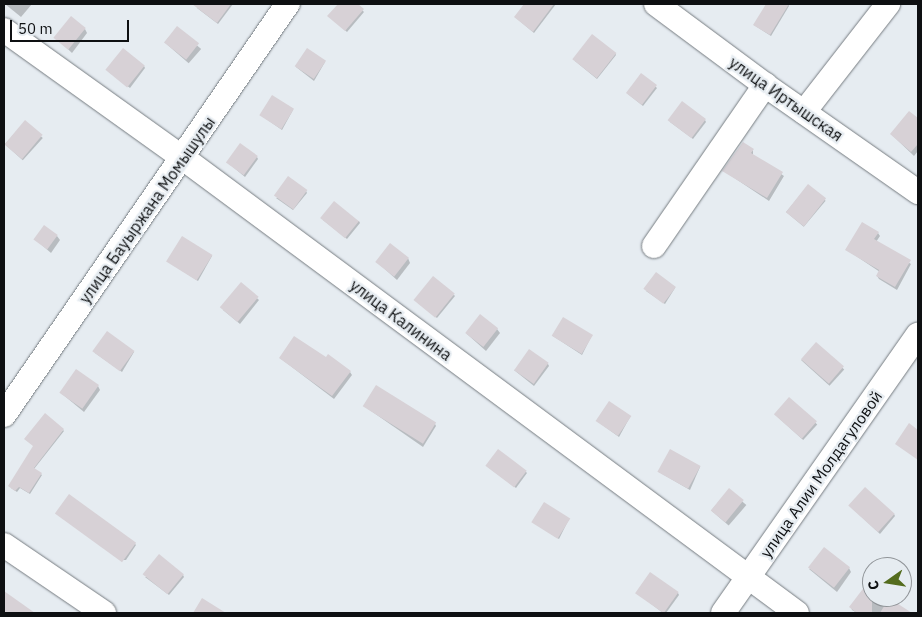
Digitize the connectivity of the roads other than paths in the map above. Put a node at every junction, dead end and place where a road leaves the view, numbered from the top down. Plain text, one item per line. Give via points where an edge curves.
1 (288, 4) edge
2 (656, 4) edge
3 (888, 4) edge
4 (4, 30) edge
5 (765, 85) junction
6 (804, 112) junction
7 (183, 158) junction
8 (918, 192) edge
9 (654, 246) dead end
10 (918, 334) edge
11 (4, 415) edge
12 (4, 545) edge
13 (747, 579) junction
14 (104, 613) edge
15 (723, 613) edge
16 (797, 613) edge

1 - 7 street, улица Бауыржана Момышулы
2 - 5 street, улица Иртышская
3 - 6 street
4 - 7 street, улица Калинина
5 - 6 street, улица Иртышская
5 - 9 street
6 - 8 street, улица Иртышская
7 - 11 street, улица Бауыржана Момышулы
7 - 13 street, улица Калинина
10 - 13 street, улица Алии Молдагуловой
12 - 14 street
13 - 15 street, улица Алии Молдагуловой
13 - 16 street, улица Калинина

